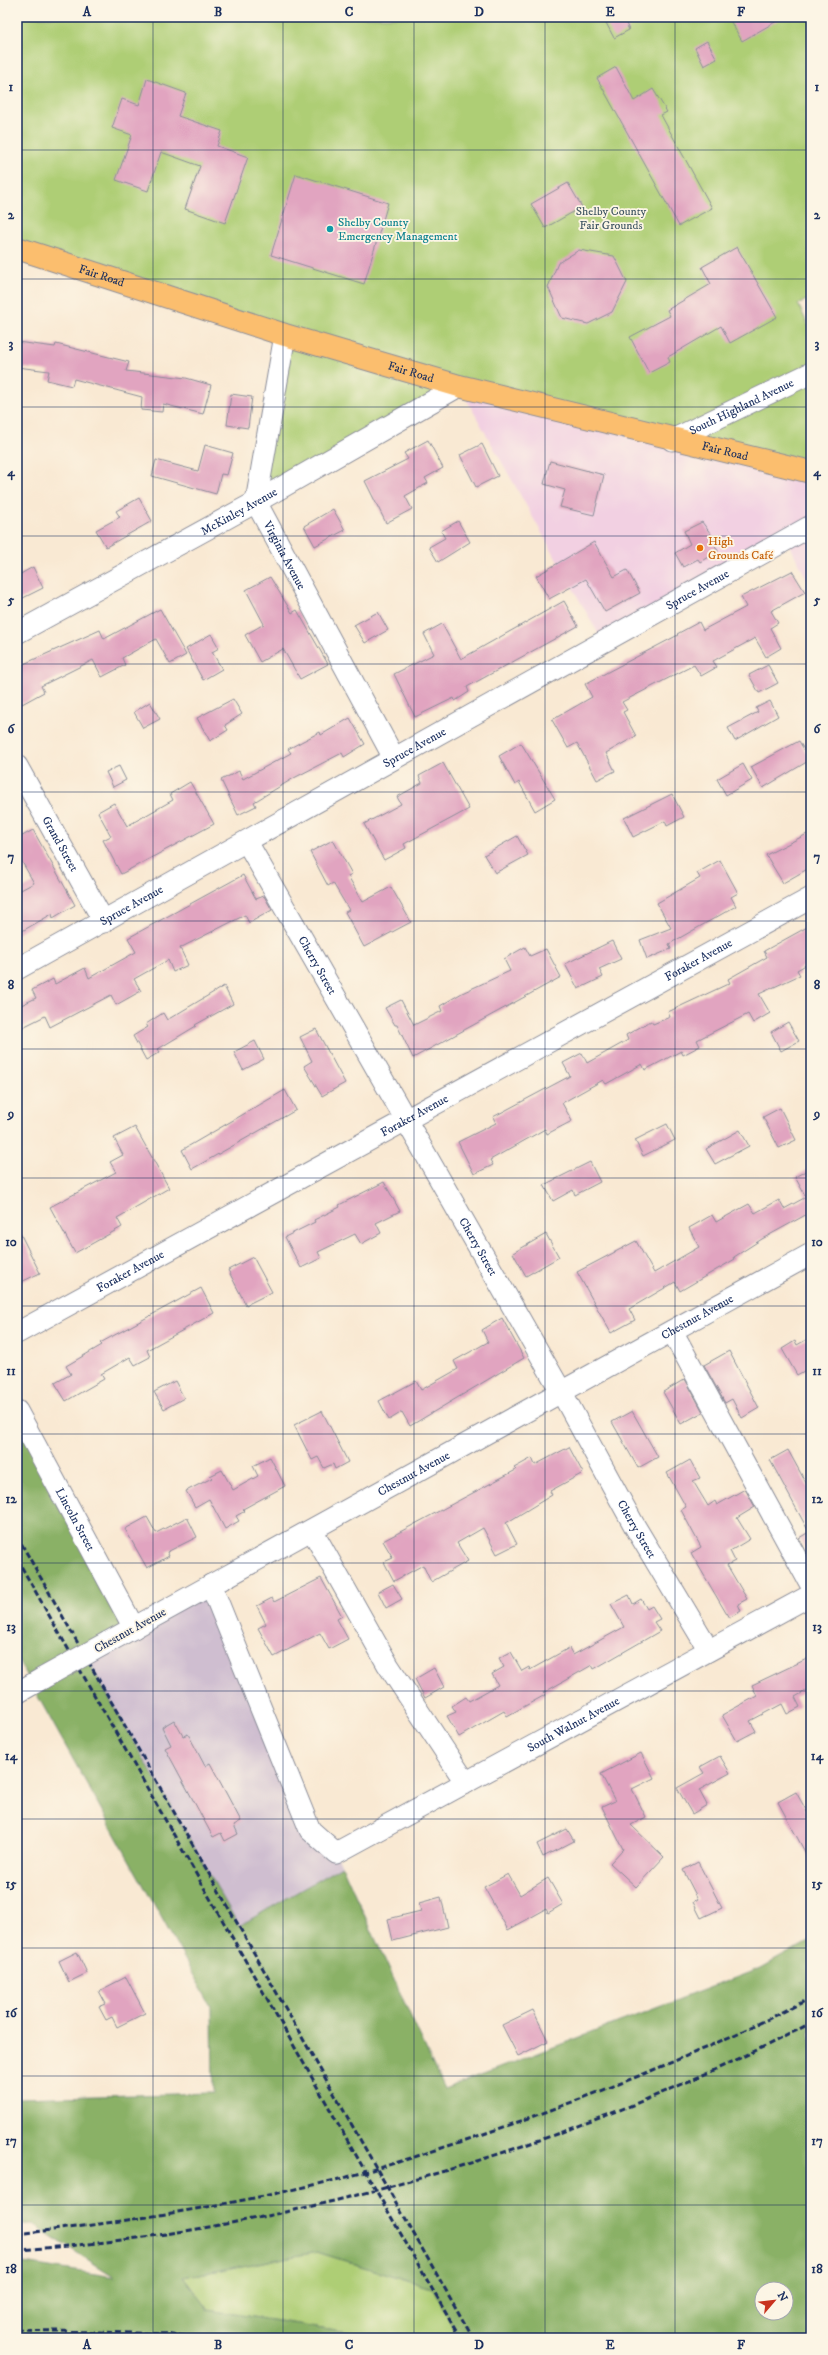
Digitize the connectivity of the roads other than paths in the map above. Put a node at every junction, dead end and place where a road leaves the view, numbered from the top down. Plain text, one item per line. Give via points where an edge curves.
1 (17, 248) edge
2 (285, 334) junction
3 (811, 373) edge
4 (459, 386) junction
5 (672, 440) junction
6 (811, 472) edge
7 (256, 502) junction
8 (811, 526) edge
9 (17, 634) edge
10 (394, 758) junction
11 (17, 766) edge
12 (247, 842) junction
13 (811, 898) edge
14 (104, 922) junction
15 (17, 969) edge
16 (406, 1120) junction
17 (811, 1254) edge
18 (672, 1331) junction
19 (17, 1332) edge
20 (562, 1392) junction
21 (17, 1411) edge
22 (312, 1530) junction
23 (211, 1585) junction
24 (811, 1585) edge
25 (811, 1595) edge
26 (134, 1628) junction
27 (709, 1650) junction
28 (17, 1693) edge
29 (466, 1783) junction

1 - 2 main road, Fair Road
2 - 4 main road, Fair Road
2 - 7 street
3 - 5 street, South Highland Avenue
4 - 5 main road, Fair Road
4 - 7 street, McKinley Avenue
5 - 6 main road, Fair Road
7 - 9 street, McKinley Avenue
7 - 10 street, Virginia Avenue
8 - 10 street, Spruce Avenue
10 - 12 street, Spruce Avenue
11 - 14 street, Grand Street
12 - 14 street, Spruce Avenue
12 - 16 street, Cherry Street
13 - 16 street, Foraker Avenue
14 - 15 street, Spruce Avenue
16 - 19 street, Foraker Avenue
16 - 20 street, Cherry Street
17 - 18 street, Chestnut Avenue
18 - 20 street, Chestnut Avenue
18 - 24 street
20 - 22 street, Chestnut Avenue
20 - 27 street, Cherry Street via 634,1525
21 - 26 street, Lincoln Street
22 - 23 street, Chestnut Avenue
22 - 29 street via 388,1665
23 - 26 street, Chestnut Avenue
23 - 29 street, South Walnut Avenue via 310,1830 336,1853
25 - 27 street, South Walnut Avenue
26 - 28 street, Chestnut Avenue, bridge
27 - 29 street, South Walnut Avenue

